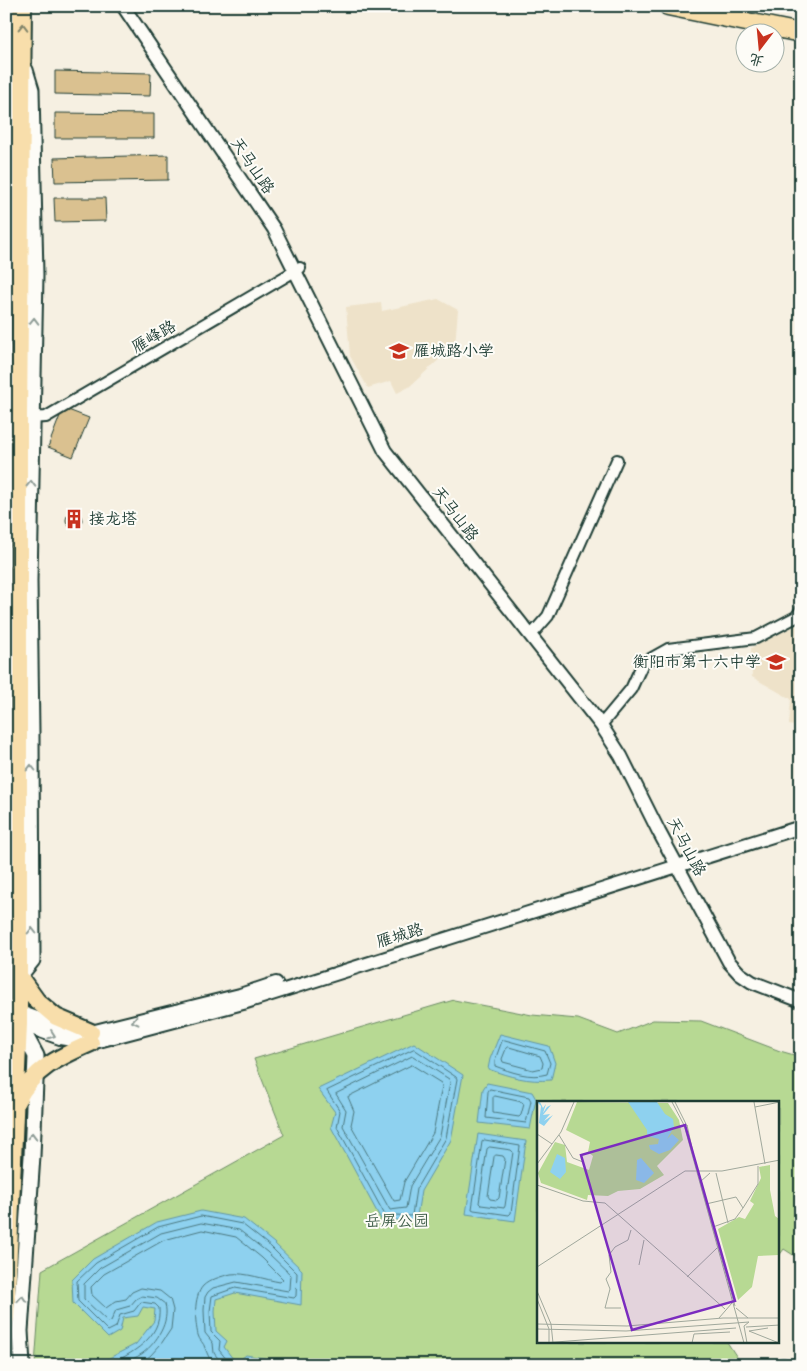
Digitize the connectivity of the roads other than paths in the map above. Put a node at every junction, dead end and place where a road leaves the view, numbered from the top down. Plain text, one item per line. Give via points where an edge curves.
1 (9, 6) edge
2 (23, 6) edge
3 (123, 6) edge
4 (133, 6) edge
5 (668, 6) edge
6 (801, 34) edge
7 (298, 270) junction
8 (6, 301) edge
9 (26, 418) junction
10 (617, 460) dead end
11 (801, 610) edge
12 (534, 632) junction
13 (603, 723) junction
14 (801, 820) edge
15 (801, 827) edge
16 (680, 861) junction
17 (19, 976) junction
18 (801, 993) edge
19 (801, 1001) edge
20 (13, 1016) edge
21 (91, 1038) junction
22 (35, 1075) junction
23 (16, 1103) junction
24 (6, 1318) edge
25 (22, 1365) edge

1 - 8 main road
9 -> 2 main road
3 - 7 street, 天马山路 via 274,229
4 - 7 street, 天马山路 via 277,224
5 - 6 highway
7 - 9 street, 雁峰路 via 46,417
7 - 12 street, 天马山路 via 390,448
7 - 13 street, 天马山路 via 385,451 498,596
17 -> 9 main road
10 - 12 street via 548,616
11 - 13 street via 796,617 756,638 668,648 643,663 631,689
12 - 13 street, 天马山路
13 - 16 street, 天马山路
14 - 16 street, 雁城路
15 - 16 street, 雁城路
16 - 18 street, 天马山路 via 744,969
16 - 19 street, 天马山路 via 730,962 740,974
16 - 21 street, 雁城路 via 243,1003
17 - 20 main road
17 - 21 main road via 37,1001
20 - 21 street, 雁城路 via 60,1038
20 - 22 main road via 36,1056
20 - 23 main road
21 - 22 main road
22 - 23 main road
25 -> 22 main road via 20,1331
23 - 24 main road

